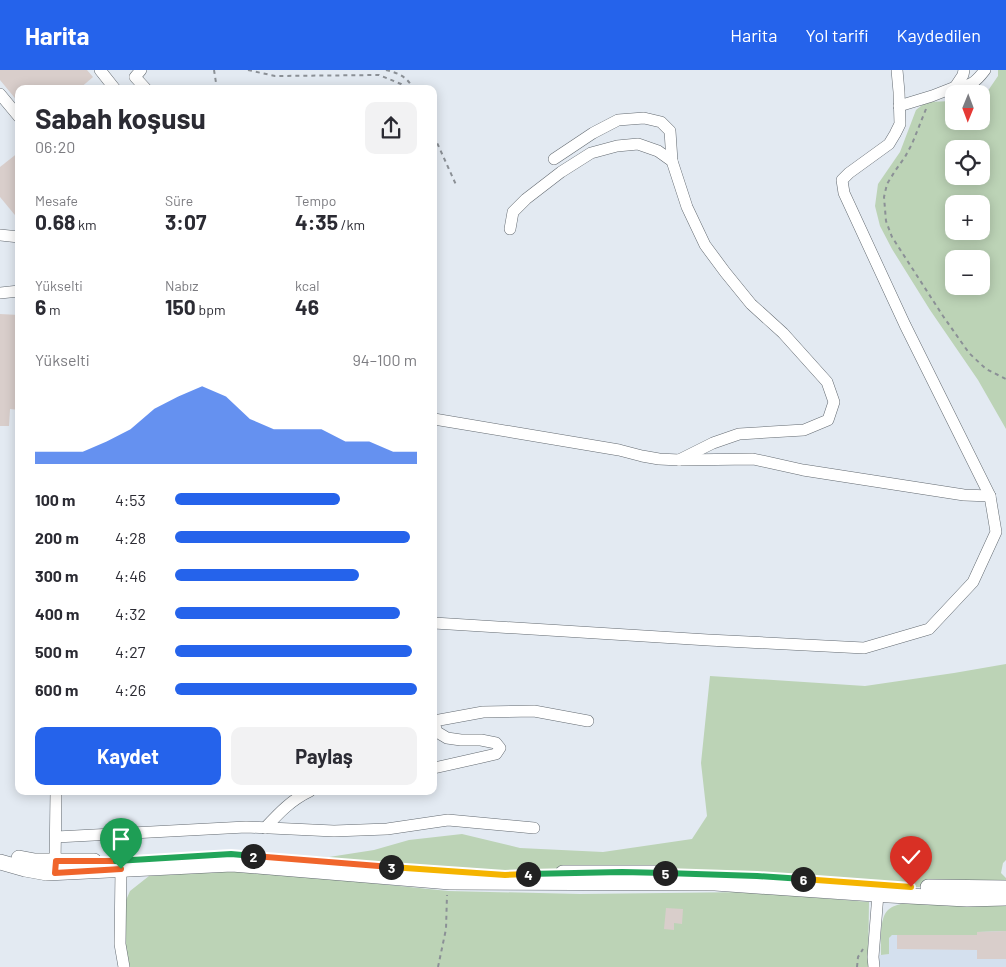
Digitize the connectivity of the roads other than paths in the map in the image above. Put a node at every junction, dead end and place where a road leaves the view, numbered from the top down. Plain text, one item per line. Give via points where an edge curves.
1 (100, 70) edge
2 (897, 70) edge
3 (964, 70) edge
4 (985, 70) edge
5 (135, 72) edge
6 (110, 85) edge
7 (143, 85) edge
8 (956, 85) edge
9 (968, 85) edge
10 (945, 91) edge
11 (0, 94) edge
12 (905, 104) junction
13 (15, 112) edge
14 (554, 159) dead end
15 (672, 161) junction
16 (510, 229) dead end
17 (0, 235) edge
18 (15, 237) edge
19 (15, 291) edge
20 (0, 293) edge
21 (437, 420) edge
22 (679, 460) junction
23 (990, 496) junction
24 (437, 623) edge
25 (437, 721) edge
26 (588, 721) dead end
27 (437, 732) edge
28 (437, 767) edge
29 (56, 795) edge
30 (301, 795) edge
31 (265, 828) junction
32 (534, 828) dead end
33 (56, 837) junction
34 (0, 852) edge
35 (0, 862) edge
36 (55, 867) junction
37 (121, 869) junction
38 (1006, 888) edge
39 (878, 894) junction
40 (1006, 898) edge
41 (124, 967) edge
42 (874, 967) edge

1 - 6 lane
2 - 12 lane
3 - 8 lane
4 - 9 lane via 975,82
5 - 7 lane
10 - 12 lane
11 - 13 lane
12 - 23 lane via 900,124 889,144 842,180 844,193
14 - 15 lane via 618,120 644,118 662,122 670,131
15 - 16 lane via 658,151 638,144 591,153 526,199 513,212
15 - 22 lane via 687,207 705,245 751,304 783,333 827,382 834,402 828,420 804,430 739,434
17 - 18 lane
19 - 20 lane
21 - 22 lane
22 - 23 lane via 753,459 964,495
23 - 24 lane via 996,532 973,582 929,629 864,648
25 - 26 lane via 483,712 534,711
27 - 28 lane via 447,738 496,743 500,748 496,754
29 - 33 lane
30 - 31 lane via 283,808
31 - 32 lane via 387,829 448,820
31 - 33 lane via 246,826
33 - 36 lane
34 - 36 main road
35 - 36 main road via 47,873
36 - 37 main road
36 - 38 main road via 231,854 505,875 711,874 911,887
37 - 39 main road via 232,864 448,882 706,883
37 - 41 lane via 120,944
39 - 40 main road
39 - 42 lane

